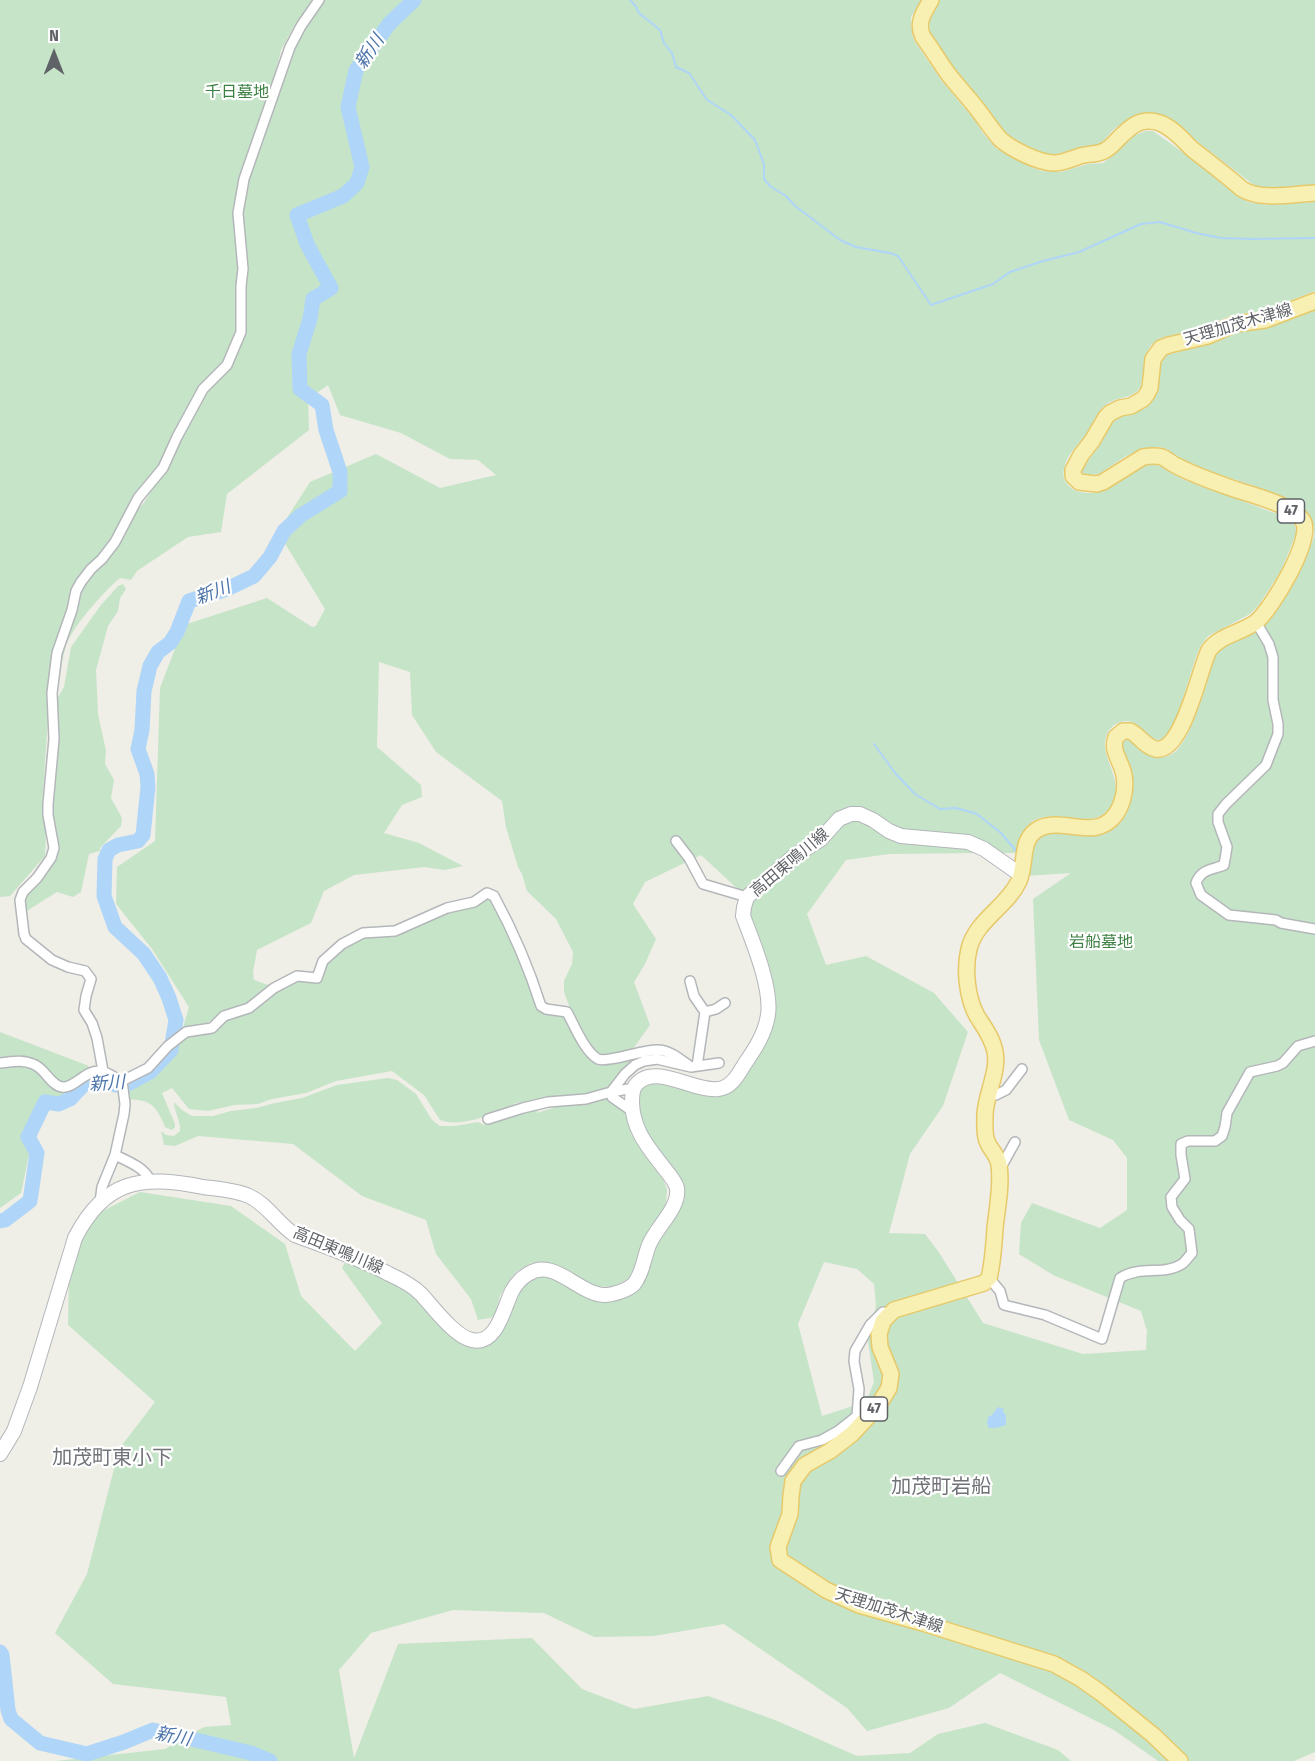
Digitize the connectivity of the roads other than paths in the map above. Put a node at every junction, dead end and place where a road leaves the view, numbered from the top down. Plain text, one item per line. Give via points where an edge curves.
1 (319, 0) edge
2 (931, 0) edge
3 (1315, 193) edge
4 (1315, 301) edge
5 (1256, 622) junction
6 (676, 841) dead end
7 (1021, 875) junction
8 (747, 897) junction
9 (1315, 929) edge
10 (690, 981) dead end
11 (725, 1003) dead end
12 (705, 1012) junction
13 (1315, 1041) edge
14 (0, 1063) edge
15 (719, 1063) dead end
16 (694, 1066) junction
17 (1022, 1069) dead end
18 (103, 1071) junction
19 (122, 1081) junction
20 (634, 1088) junction
21 (611, 1092) junction
22 (988, 1093) junction
23 (632, 1111) junction
24 (488, 1119) dead end
25 (1015, 1142) dead end
26 (115, 1155) junction
27 (1000, 1169) junction
28 (150, 1181) junction
29 (100, 1202) junction
30 (989, 1278) junction
31 (894, 1310) junction
32 (0, 1454) edge
33 (781, 1471) dead end
34 (1180, 1761) edge

1 - 18 street via 290,47 244,179 238,213 243,269 241,332 227,365 203,389 164,468 138,498 115,542 81,582 57,653 52,693 54,759 48,804 54,848 20,900 26,939 52,960 85,971 91,979 84,1010 97,1038
2 - 3 main road via 920,19 923,37 990,127 1002,141 1019,151 1053,163 1100,154 1130,127 1161,123 1251,194
4 - 5 main road, 天理加茂木津線 / 47 via 1264,320 1235,324 1208,336 1161,348 1153,358 1147,394 1106,417 1073,470 1079,483 1097,484 1143,457 1163,457 1206,479 1260,497 1297,515 1305,526 1303,541 1289,576
5 - 7 main road, 天理加茂木津線 / 47 via 1218,641 1209,650 1182,727 1171,745 1156,749 1130,731 1116,736 1114,749 1125,789 1112,819 1094,828 1049,826 1036,830 1026,844
5 - 9 street via 1274,657 1278,734 1266,765 1218,814 1227,847 1224,865 1206,870 1196,883 1201,895 1229,915
6 - 8 street via 703,884
7 - 8 main road, 高田東鳴川線 via 968,842 901,836 860,814 851,814 839,819 821,839 793,857
7 - 22 main road, 天理加茂木津線 / 47 via 1012,893 975,933 966,966 975,1013 995,1052 996,1065
8 - 20 main road, 高田東鳴川線 via 743,916 768,997 768,1014 758,1044 731,1083 719,1089 658,1075 641,1079
10 - 12 street via 693,996
11 - 12 street
12 - 16 street
13 - 30 street via 1298,1046 1282,1063 1250,1072 1227,1113 1222,1136 1215,1141 1181,1144 1185,1179 1171,1197 1172,1207 1189,1228 1192,1253 1182,1264 1160,1271 1140,1270 1120,1278 1102,1339 1045,1315 1004,1305
14 - 18 street via 35,1064 60,1087 69,1087 91,1072
15 - 16 street
16 - 19 street via 659,1049 608,1060 590,1052 567,1012 541,1006 504,914 494,896 487,893 474,902 447,908 394,931 363,933 342,944 323,961 317,978 297,976 249,1008 224,1016 212,1028 186,1032 148,1068
16 - 21 street via 657,1059 644,1061 625,1074
17 - 22 street via 1006,1090 996,1095
18 - 19 street
19 - 26 street via 125,1104
20 - 21 street
20 - 23 main road, 高田東鳴川線
21 - 23 street via 612,1097
21 - 24 street via 548,1102
22 - 27 main road, 天理加茂木津線 / 47 via 986,1141 998,1158
23 - 28 main road, 高田東鳴川線 via 643,1142 677,1187 672,1209 656,1231 633,1285 607,1295 583,1289 549,1269 530,1272 513,1290 492,1334 472,1341 458,1333 403,1281 356,1257 295,1235 249,1196 191,1184
25 - 27 street
26 - 28 street via 133,1164
26 - 29 street
27 - 30 main road, 天理加茂木津線 / 47
28 - 29 main road, 高田東鳴川線 via 111,1192
29 - 32 main road, 高田東鳴川線 via 75,1238 27,1396
30 - 31 main road via 984,1283
31 - 33 street via 885,1310 870,1325 855,1351 857,1416 822,1440 799,1446
31 - 34 main road, 天理加茂木津線 / 47 via 879,1334 891,1374 889,1388 852,1434 805,1466 793,1481 790,1514 778,1547 780,1560 826,1590 860,1605 1054,1664 1101,1693

